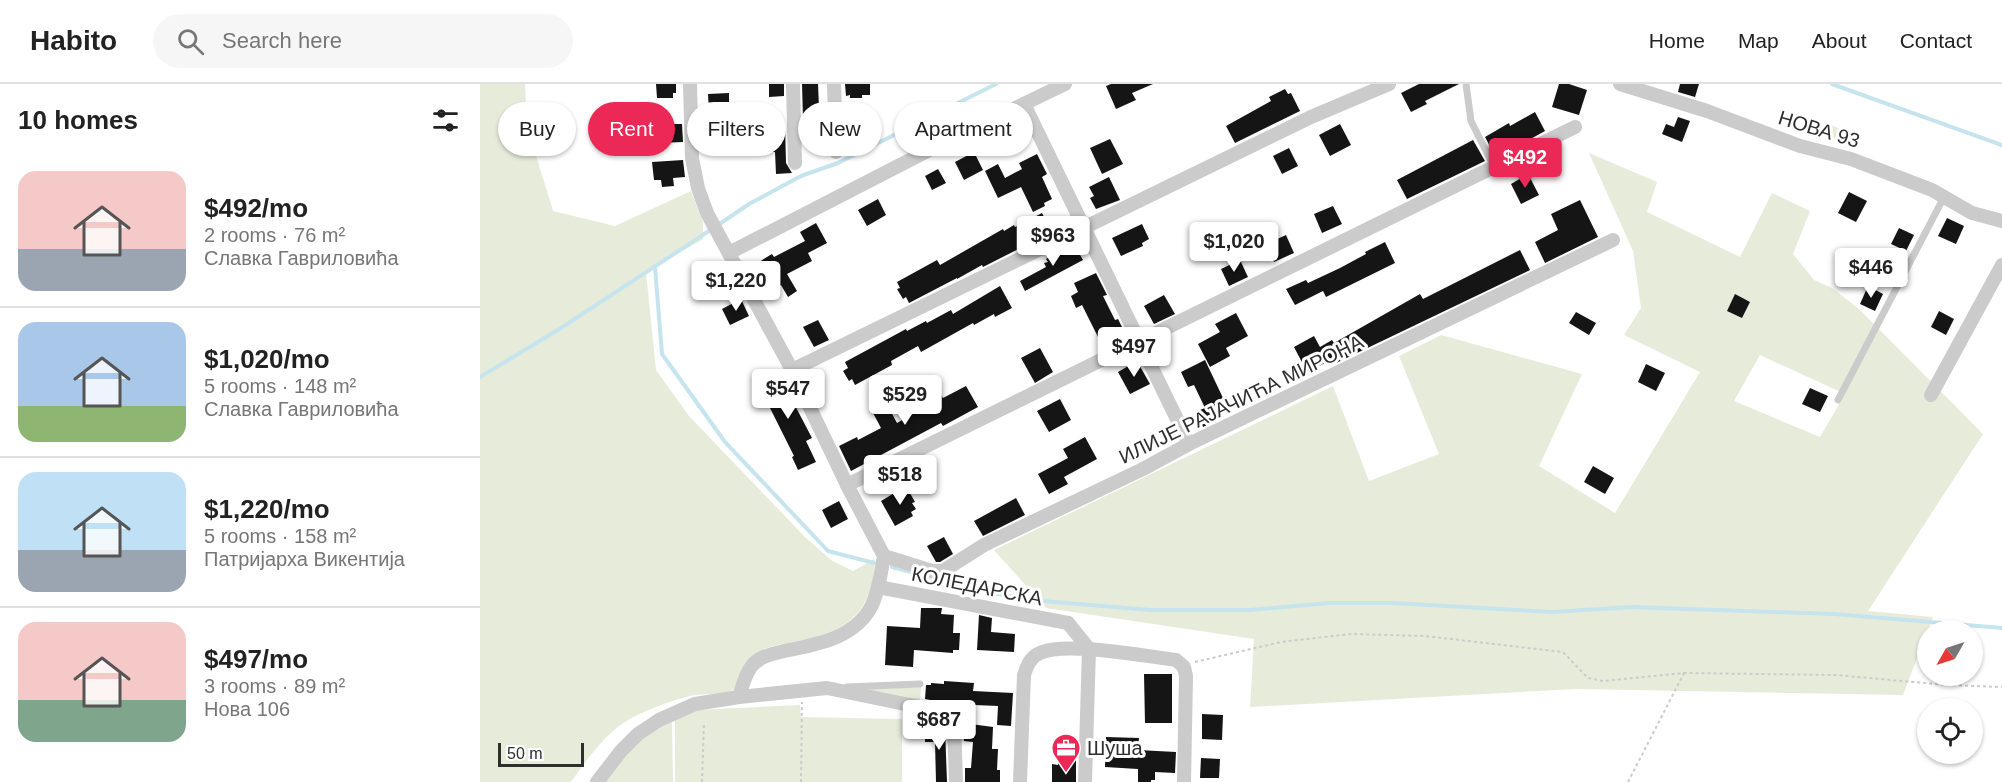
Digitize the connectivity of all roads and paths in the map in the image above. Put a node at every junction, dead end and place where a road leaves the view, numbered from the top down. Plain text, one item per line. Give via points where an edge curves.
1 (690, 84) edge
2 (793, 84) edge
3 (834, 84) edge
4 (1065, 84) edge
5 (1389, 84) edge
6 (1466, 84) edge
7 (1620, 84) edge
8 (835, 102) edge
9 (1028, 102) edge
10 (1033, 123) edge
11 (1575, 127) dead end
12 (918, 156) edge
13 (795, 163) dead end
14 (1494, 167) junction
15 (1944, 197) junction
16 (2002, 221) edge
17 (1083, 227) junction
18 (1613, 240) dead end
19 (729, 253) junction
20 (2002, 265) edge
21 (1139, 342) junction
22 (792, 370) junction
23 (1931, 395) dead end
24 (1838, 400) dead end
25 (1189, 444) junction
26 (847, 485) junction
27 (883, 562) junction
28 (878, 587) junction
29 (1068, 623) junction
30 (1065, 649) junction
31 (1089, 649) junction
32 (1184, 667) junction
33 (1684, 673) junction
34 (920, 684) dead end
35 (2002, 687) edge
36 (827, 688) junction
37 (802, 690) junction
38 (739, 697) junction
39 (704, 722) dead end
40 (597, 782) edge
41 (702, 782) edge
42 (801, 782) edge
43 (956, 782) edge
44 (1020, 782) edge
45 (1085, 782) edge
46 (1184, 782) edge
47 (1628, 782) edge

1 - 19 street via 692,158 699,188
2 - 13 street
3 - 8 street
4 - 9 street
5 - 17 street via 1311,117
6 - 14 lane via 1472,121
7 - 15 street, НОВА 93 via 1800,146 1851,159
10 - 17 street
11 - 14 street
12 - 19 street
14 - 21 street
15 - 16 street, НОВА 93 via 1972,213
15 - 24 lane
17 - 21 street
17 - 22 street
18 - 25 street, ИЛИЈЕ РАЈАЧИЋА МИРОНА
19 - 22 street
20 - 23 street
21 - 25 street
21 - 26 street
22 - 26 street
25 - 27 street, ИЛИЈЕ РАЈАЧИЋА МИРОНА via 984,545 943,571
26 - 27 street
27 - 28 street
28 - 29 street, КОЛЕДАРСКА
28 - 38 street via 866,615 847,633 771,654 751,666
29 - 30 street via 1071,634
29 - 31 street
30 - 31 street
30 - 44 street via 1038,653 1028,662 1023,675
31 - 32 street via 1176,660
31 - 45 street
32 - 33 path via 1281,642 1351,634 1425,636 1563,652 1588,678 1603,681
32 - 46 street
33 - 35 path via 1836,675
33 - 47 path
34 - 36 lane
36 - 37 street
36 - 43 street via 949,713 954,720
37 - 38 street
37 - 42 path
38 - 40 street via 695,705 660,720 638,734
39 - 41 path

